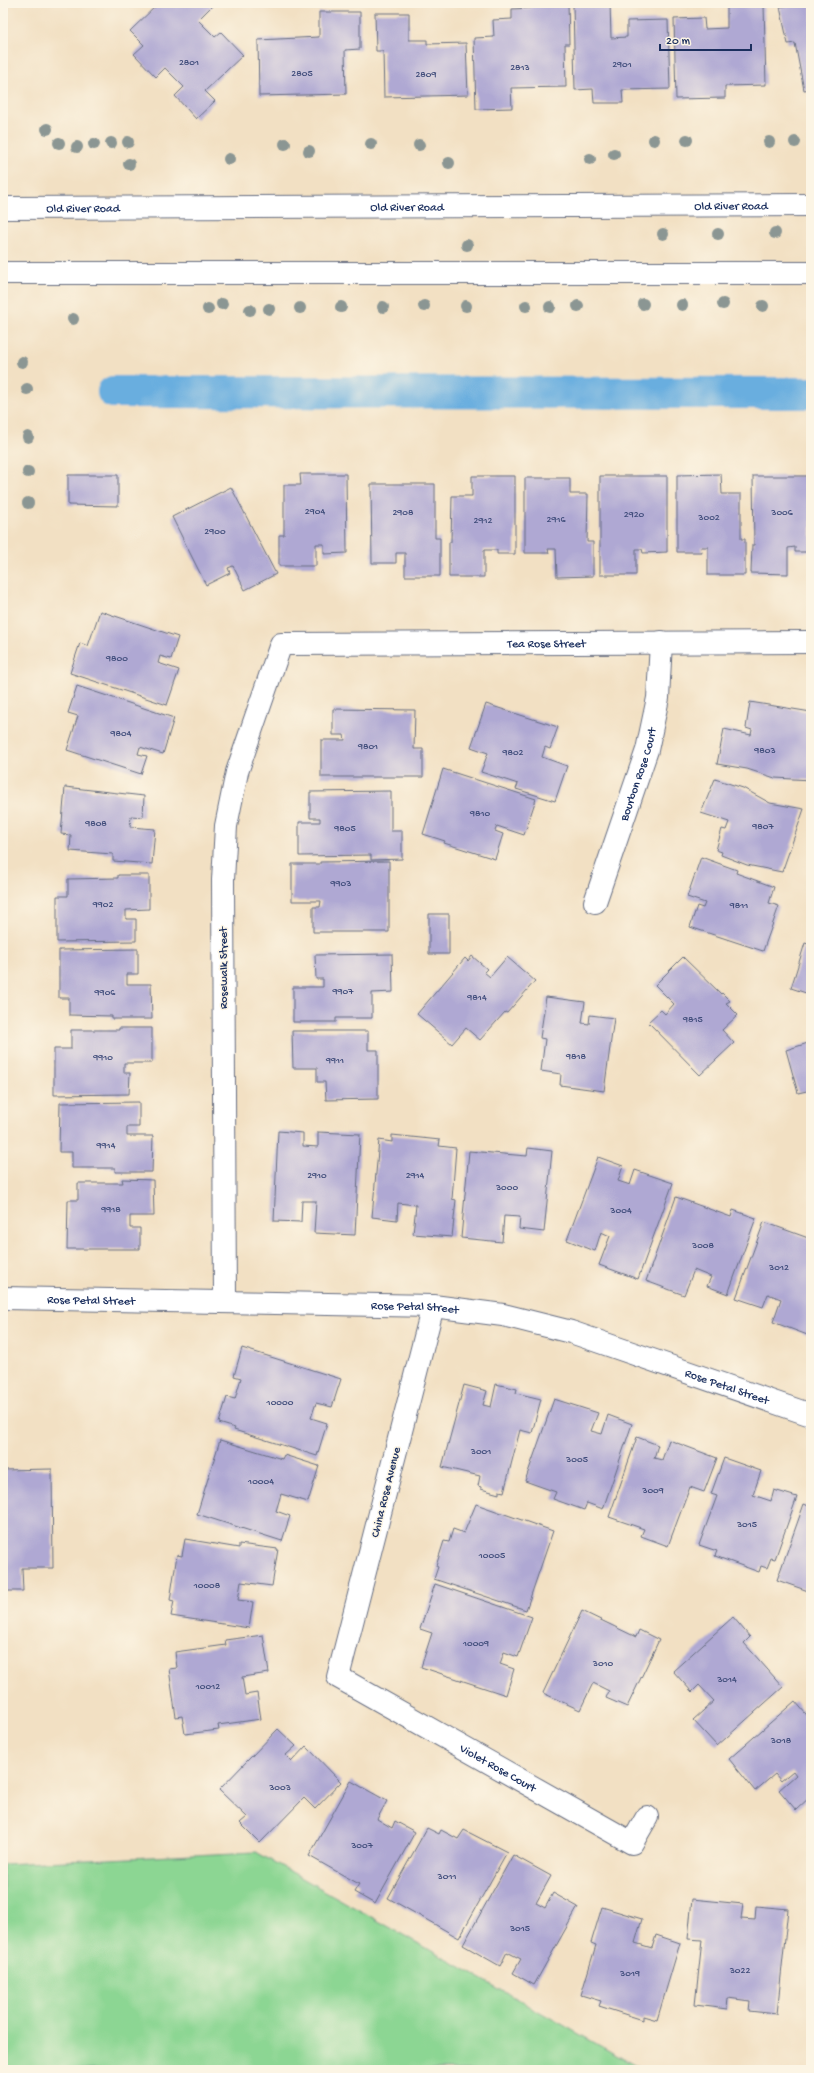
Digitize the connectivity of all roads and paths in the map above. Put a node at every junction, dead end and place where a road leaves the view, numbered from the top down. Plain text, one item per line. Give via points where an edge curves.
1 (811, 205) edge
2 (3, 208) edge
3 (3, 273) edge
4 (811, 273) edge
5 (662, 642) junction
6 (811, 642) edge
7 (281, 644) joint
8 (595, 902) dead end
9 (3, 1298) edge
10 (225, 1301) junction
11 (433, 1306) junction
12 (811, 1415) edge
13 (338, 1677) joint
14 (647, 1817) dead end

1 - 2 street, Old River Road
3 - 4 street
5 - 6 street, Tea Rose Street
5 - 7 street, Tea Rose Street
5 - 8 street, Bourbon Rose Court via 658,698 647,750
7 - 10 street, Rosewalk Street via 237,772 226,826 223,880
9 - 10 street, Rose Petal Street
10 - 11 street, Rose Petal Street
11 - 12 street, Rose Petal Street via 503,1316 571,1332
11 - 13 street, China Rose Avenue
13 - 14 street, Violet Rose Court via 632,1843

